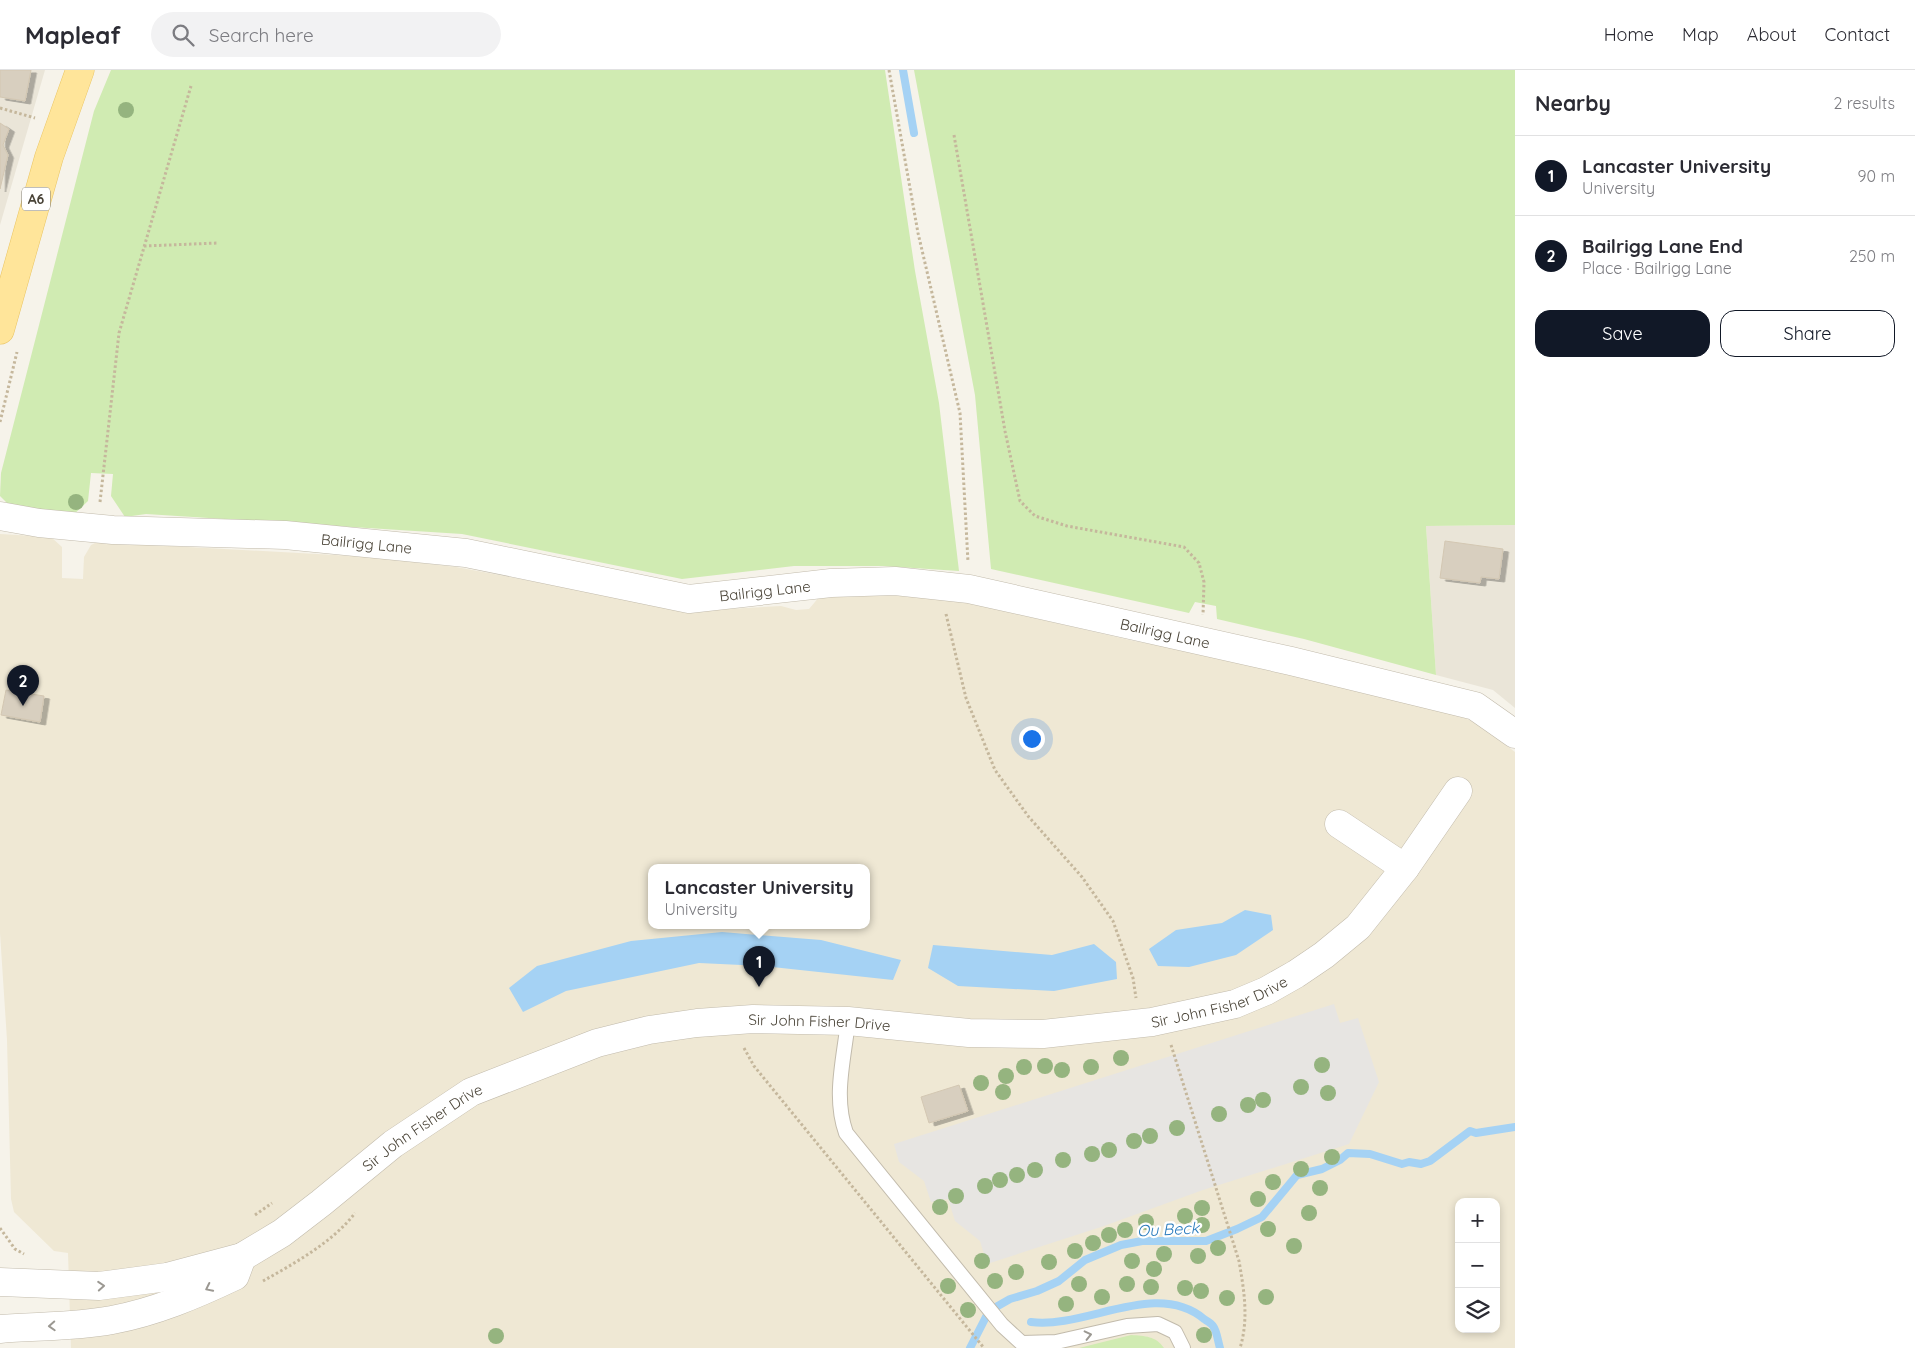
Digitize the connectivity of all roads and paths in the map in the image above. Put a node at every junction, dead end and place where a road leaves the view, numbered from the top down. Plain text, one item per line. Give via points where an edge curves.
1 (80, 70) edge
2 (889, 70) edge
3 (191, 86) dead end
4 (0, 108) edge
5 (38, 118) dead end
6 (954, 135) dead end
7 (218, 243) dead end
8 (144, 246) junction
9 (9, 339) edge
10 (0, 422) edge
11 (0, 516) edge
12 (97, 528) junction
13 (942, 586) junction
14 (969, 589) junction
15 (1198, 640) junction
16 (1515, 734) edge
17 (1458, 791) dead end
18 (1339, 824) dead end
19 (1405, 868) junction
20 (1143, 1002) dead end
21 (848, 1021) junction
22 (740, 1041) dead end
23 (1170, 1041) dead end
24 (275, 1201) dead end
25 (360, 1206) dead end
26 (250, 1218) dead end
27 (0, 1228) edge
28 (27, 1256) dead end
29 (242, 1257) junction
30 (0, 1282) edge
31 (254, 1286) dead end
32 (0, 1329) edge
33 (1025, 1345) edge
34 (984, 1348) edge
35 (1183, 1348) edge
36 (1240, 1348) edge

1 - 9 main road, A6 via 29,222
2 - 14 path via 918,233 960,413
3 - 8 path
4 - 5 path
6 - 15 path via 1020,501 1034,516 1067,526 1184,547 1199,563 1204,582 1205,604
7 - 8 path
8 - 12 path via 119,333
9 - 10 path
11 - 12 street, Bailrigg Lane
12 - 13 street, Bailrigg Lane via 285,535 466,553 689,599 831,583 895,581
13 - 14 street, Bailrigg Lane
13 - 20 path via 941,599 966,698 995,770 1028,816 1082,877 1112,921 1133,978 1137,1002
14 - 15 street, Bailrigg Lane
15 - 16 street, Bailrigg Lane via 1475,706
17 - 19 street, Sir John Fisher Drive
18 - 19 street
19 - 21 street, Sir John Fisher Drive via 1358,927 1324,955 1266,991 1227,1006 1152,1022 1043,1034 969,1033
21 - 29 street, Sir John Fisher Drive via 753,1019 649,1030 597,1043 471,1092 393,1144 282,1233
21 - 33 lane via 839,1097 840,1118 846,1133 1002,1325
22 - 34 path via 754,1066
23 - 36 path via 1234,1239 1245,1297
24 - 26 path
25 - 31 path via 345,1227
27 - 28 path via 15,1249
30 -> 29 street, Sir John Fisher Drive via 99,1286 168,1277
29 -> 32 street via 235,1276 152,1310 112,1320
33 -> 35 lane via 1056,1342 1127,1326 1158,1324 1175,1332

